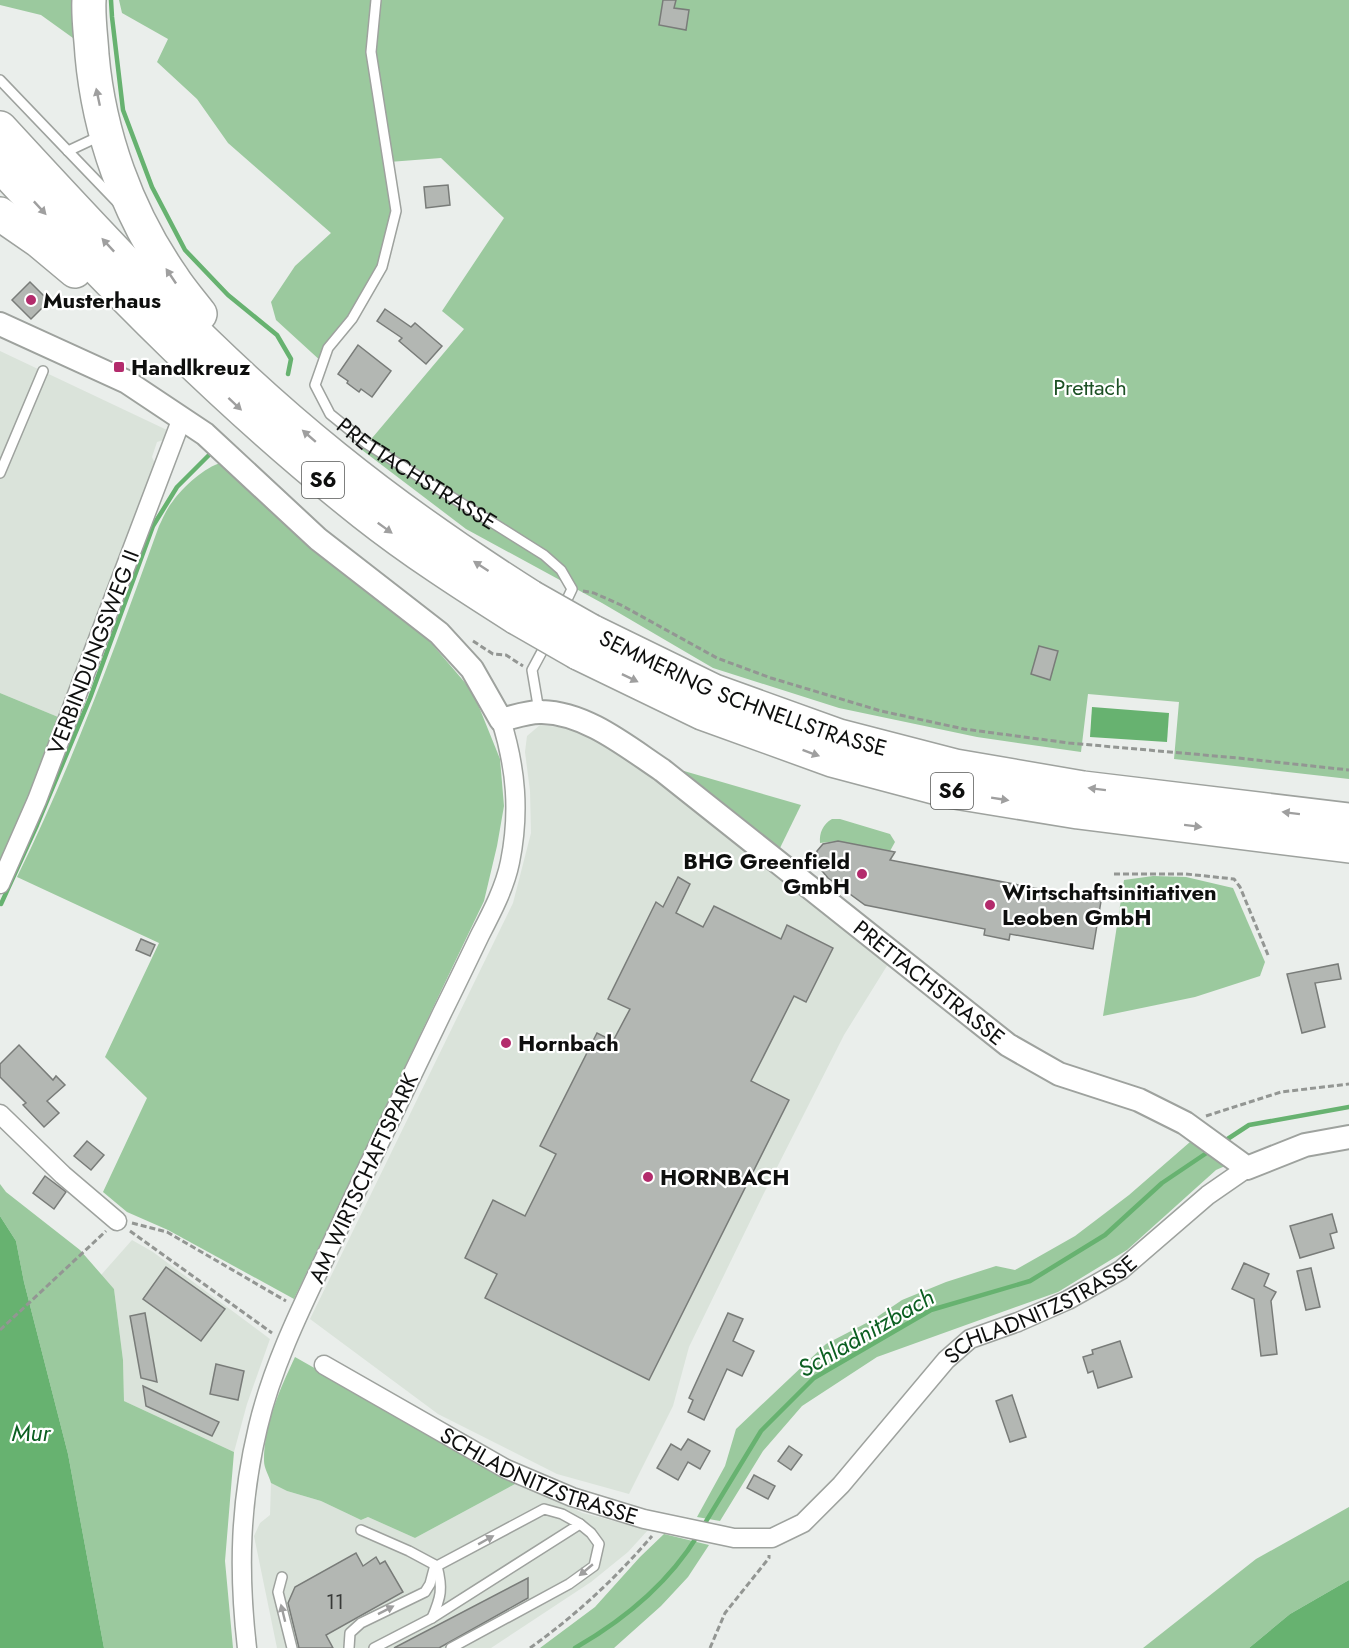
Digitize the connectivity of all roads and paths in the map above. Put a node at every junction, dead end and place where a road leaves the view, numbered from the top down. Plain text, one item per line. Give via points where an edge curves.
1 (89, 0) edge
2 (376, 0) edge
3 (0, 80) edge
4 (0, 128) edge
5 (106, 133) junction
6 (68, 151) junction
7 (0, 165) edge
8 (0, 214) edge
9 (136, 216) junction
10 (147, 320) junction
11 (0, 324) edge
12 (224, 361) junction
13 (43, 370) dead end
14 (182, 418) junction
15 (0, 473) edge
16 (572, 589) junction
17 (524, 608) junction
18 (557, 620) dead end
19 (552, 630) dead end
20 (467, 637) dead end
21 (584, 642) junction
22 (532, 670) junction
23 (539, 712) junction
24 (501, 720) junction
25 (1349, 770) edge
26 (1349, 820) edge
27 (1349, 846) edge
28 (1114, 874) dead end
29 (0, 884) edge
30 (1268, 955) dead end
31 (1349, 1084) edge
32 (0, 1114) edge
33 (1193, 1129) junction
34 (1349, 1137) edge
35 (1241, 1163) junction
36 (120, 1223) junction
37 (301, 1309) junction
38 (0, 1330) edge
39 (272, 1333) dead end
40 (324, 1365) dead end
41 (664, 1523) junction
42 (580, 1524) junction
43 (361, 1530) dead end
44 (772, 1538) junction
45 (436, 1566) junction
46 (282, 1577) dead end
47 (432, 1618) junction
48 (247, 1648) edge
49 (292, 1648) edge
50 (348, 1648) edge
51 (374, 1648) edge
52 (451, 1648) edge
53 (530, 1648) edge
54 (710, 1648) edge

5 -> 1 highway via 94,81
2 - 16 lane, PRETTACHSTRASSE via 371,52 396,211 382,267 352,319 328,348 315,385 330,414 367,444 544,555 561,570
3 - 6 lane
12 -> 4 highway, SEMMERING SCHNELLSTRASSE / S6 via 118,256
5 - 6 lane
5 - 9 highway
6 - 9 lane via 115,201
7 -> 10 highway, SEMMERING SCHNELLSTRASSE / S6
8 - 10 highway via 93,286
12 -> 9 highway via 204,318 172,277
10 -> 17 highway, SEMMERING SCHNELLSTRASSE / S6 via 261,428 365,514 445,572
11 - 14 street via 127,382
17 -> 12 highway, SEMMERING SCHNELLSTRASSE / S6 via 460,552 332,456
13 - 15 lane
14 - 24 street via 226,452 318,539 439,633 472,669
14 - 29 street, VERBINDUNGSWEG II via 37,800
16 - 18 lane
16 - 25 path via 594,593 621,605 734,664 881,711 964,729 1069,743
17 - 21 highway, SEMMERING SCHNELLSTRASSE / S6, bridge
19 - 22 lane
20 - 22 path via 493,654 506,655
26 -> 21 highway, SEMMERING SCHNELLSTRASSE / S6 via 1083,788 955,766 839,736
21 -> 27 highway, SEMMERING SCHNELLSTRASSE / S6 via 702,713 832,760 949,791 1078,812
22 - 23 lane
23 - 24 street, PRETTACHSTRASSE
23 - 33 street, PRETTACHSTRASSE via 566,714 586,723 662,770 1008,1045 1059,1074 1139,1100
24 - 37 street, AM WIRTSCHAFTSPARK via 511,752 516,790 516,828 510,865 493,909
28 - 30 path via 1234,879
31 - 33 path via 1281,1092
32 - 36 street
33 - 35 street, PRETTACHSTRASSE
34 - 35 street, SCHLADNITZSTRASSE
35 - 44 street, SCHLADNITZSTRASSE via 1121,1270 1068,1300 970,1339 946,1360 841,1485 803,1523
36 - 37 path via 167,1232
36 - 38 path
36 - 39 path
37 - 48 street, AM WIRTSCHAFTSPARK via 258,1425 245,1497 240,1561
40 - 41 street, SCHLADNITZSTRASSE via 506,1469 572,1497
41 - 44 street, SCHLADNITZSTRASSE via 734,1538
41 - 53 path via 604,1587
45 -> 42 lane via 544,1509
42 - 47 lane
42 -> 52 lane via 599,1544 594,1566 569,1584
43 - 45 lane
44 - 54 path via 769,1558 725,1613
45 - 47 lane via 442,1583
50 -> 45 lane via 350,1633 361,1623 425,1592
49 -> 46 lane via 278,1592
47 - 51 lane

